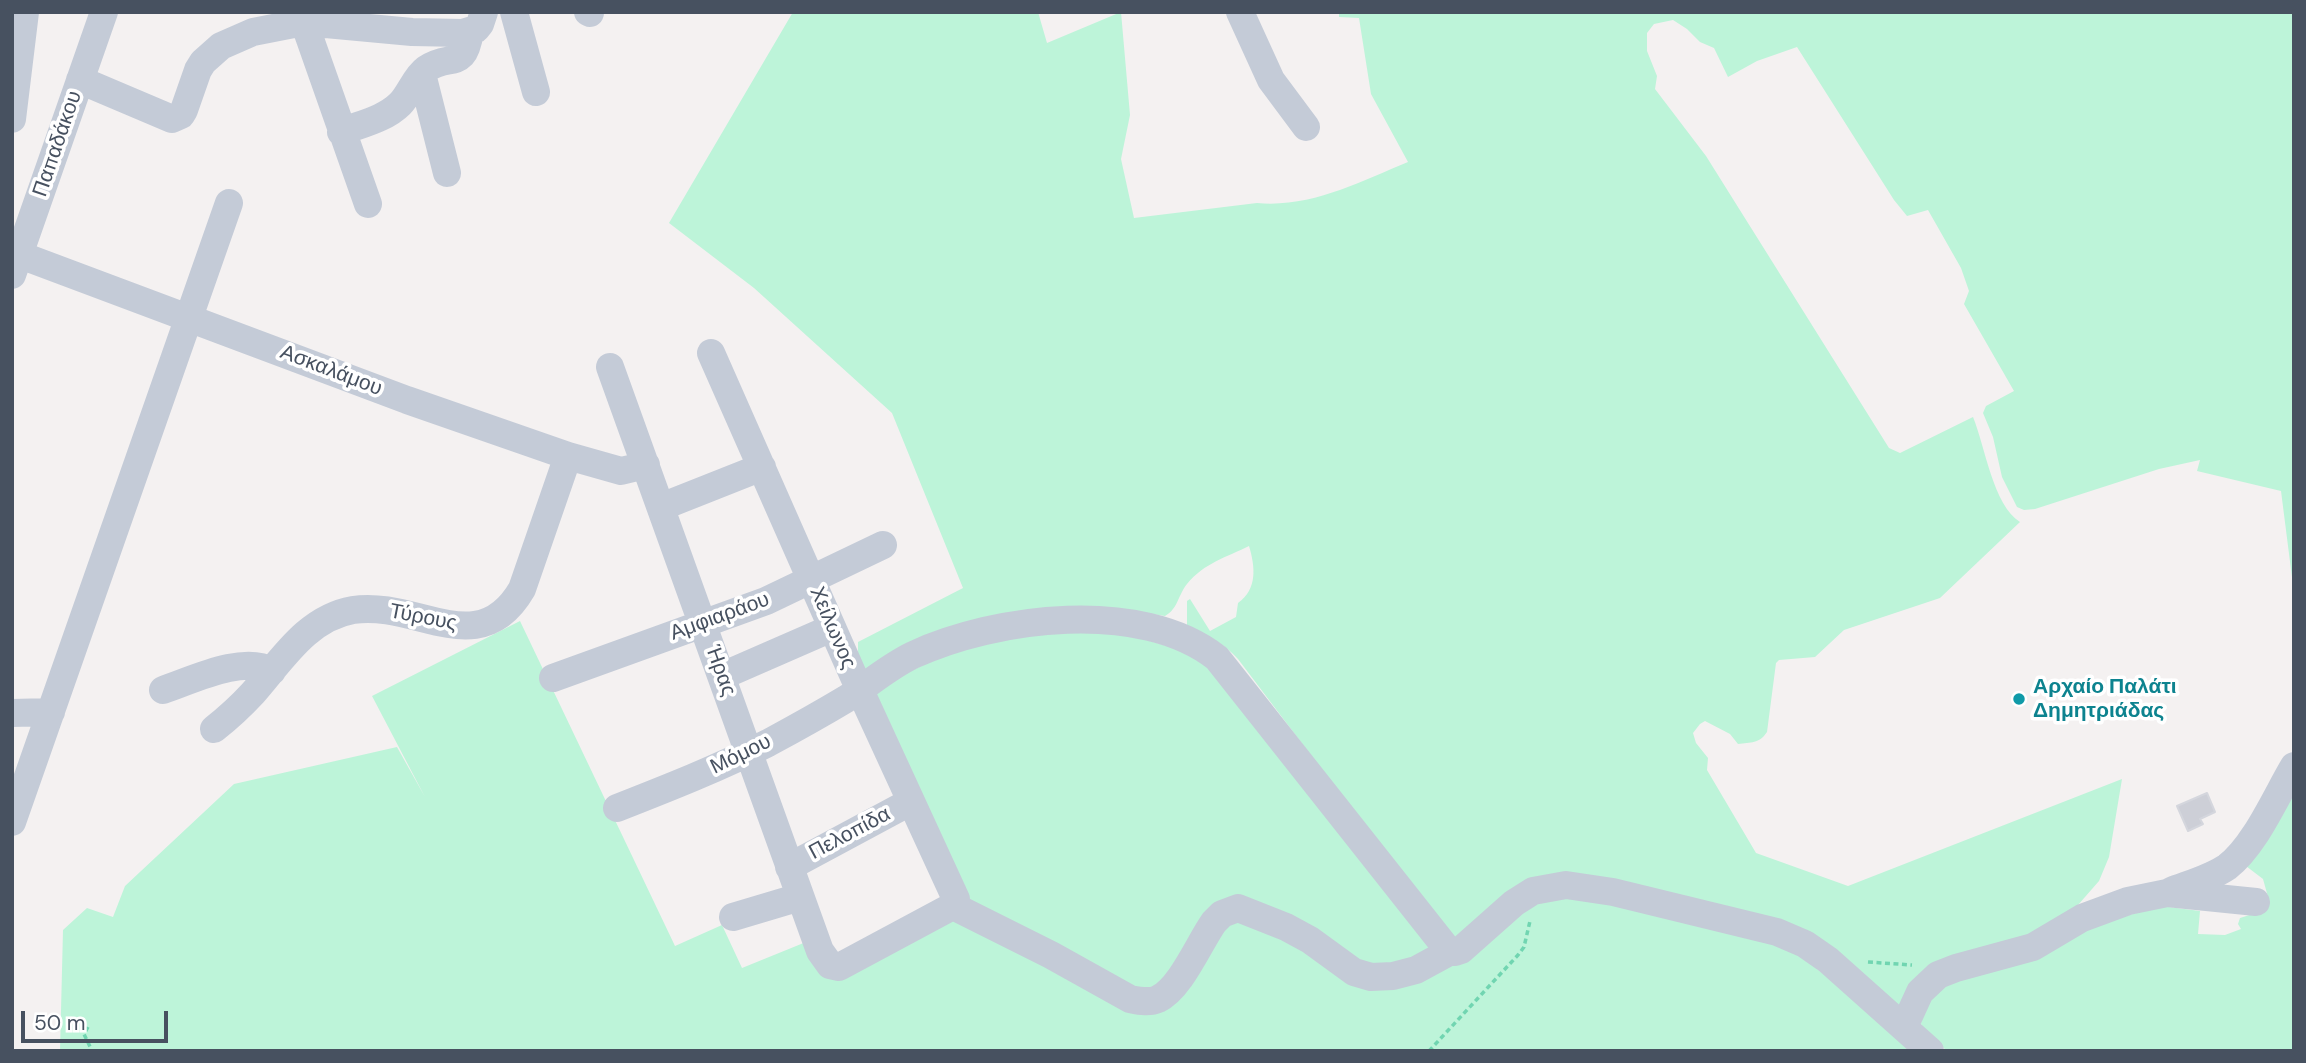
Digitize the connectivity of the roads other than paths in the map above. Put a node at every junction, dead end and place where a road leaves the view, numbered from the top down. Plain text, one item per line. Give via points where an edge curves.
1 (25, 12) edge
2 (104, 12) edge
3 (514, 12) edge
4 (1240, 12) edge
5 (304, 22) junction
6 (477, 22) edge
7 (422, 74) junction
8 (80, 80) junction
9 (536, 92) dead end
10 (12, 119) edge
11 (1306, 127) dead end
12 (341, 132) junction
13 (447, 173) dead end
14 (229, 203) dead end
15 (368, 204) dead end
16 (14, 261) edge
17 (190, 318) junction
18 (712, 352) dead end
19 (610, 367) dead end
20 (568, 456) junction
21 (646, 465) junction
22 (762, 467) junction
23 (661, 508) junction
24 (883, 544) dead end
25 (811, 579) junction
26 (703, 623) junction
27 (832, 628) junction
28 (271, 671) junction
29 (722, 676) junction
30 (553, 678) dead end
31 (859, 689) junction
32 (163, 690) dead end
33 (51, 712) junction
34 (12, 713) edge
35 (214, 729) dead end
36 (749, 752) junction
37 (2294, 766) edge
38 (910, 802) junction
39 (617, 808) dead end
40 (12, 822) edge
41 (789, 867) junction
42 (2167, 892) junction
43 (800, 897) junction
44 (2256, 902) dead end
45 (955, 903) junction
46 (733, 917) dead end
47 (1451, 951) junction
48 (1904, 1027) junction
49 (1930, 1051) edge

1 - 10 street
2 - 8 street, Παπαδάκου
3 - 9 street
4 - 11 street via 1270,80
5 - 6 street via 444,33
5 - 8 street via 253,32 211,53 198,70 181,115 172,119
5 - 12 street
6 - 7 street via 462,56
7 - 12 street via 399,105
7 - 13 street
8 - 16 street, Παπαδάκου
12 - 15 street
14 - 17 street
16 - 17 street, Ασκαλάμου
17 - 20 street, Ασκαλάμου
17 - 33 street
18 - 22 street, Χείλωνος
19 - 21 street, Ήρας
20 - 21 street, Ασκαλάμου via 621,471
20 - 28 street, Τύρους via 522,589 500,617 471,627 382,609 340,613 309,630
21 - 23 street, Ήρας
22 - 23 street
22 - 25 street, Χείλωνος
23 - 26 street, Ήρας
24 - 25 street, Αμφιαράου
25 - 26 street, Αμφιαράου
25 - 27 street, Χείλωνος
26 - 29 street, Ήρας
26 - 30 street, Αμφιαράου
27 - 29 street
27 - 31 street, Χείλωνος
28 - 32 street via 248,664
28 - 35 street, Τύρους
29 - 36 street, Ήρας
31 - 36 street, Μόμου
31 - 38 street, Χείλωνος
31 - 47 street, Μόμου via 926,649 1018,625 1114,621 1194,644 1229,671
33 - 34 street
33 - 40 street
36 - 39 street, Μόμου
36 - 41 street, Ήρας
37 - 42 street via 2235,860 2219,872
38 - 41 street, Πελοπίδα
38 - 45 street, Χείλωνος
41 - 43 street, Ήρας
42 - 44 street
42 - 48 street via 2082,918 2033,947 1944,972 1920,992
43 - 45 street, Ήρας via 822,956 839,967
43 - 46 street
45 - 47 street via 1142,1002 1171,989 1214,922 1238,908 1286,927 1354,972 1371,977 1416,970
47 - 48 street via 1461,950 1533,891 1566,885 1613,892 1777,932 1805,944
48 - 49 street

